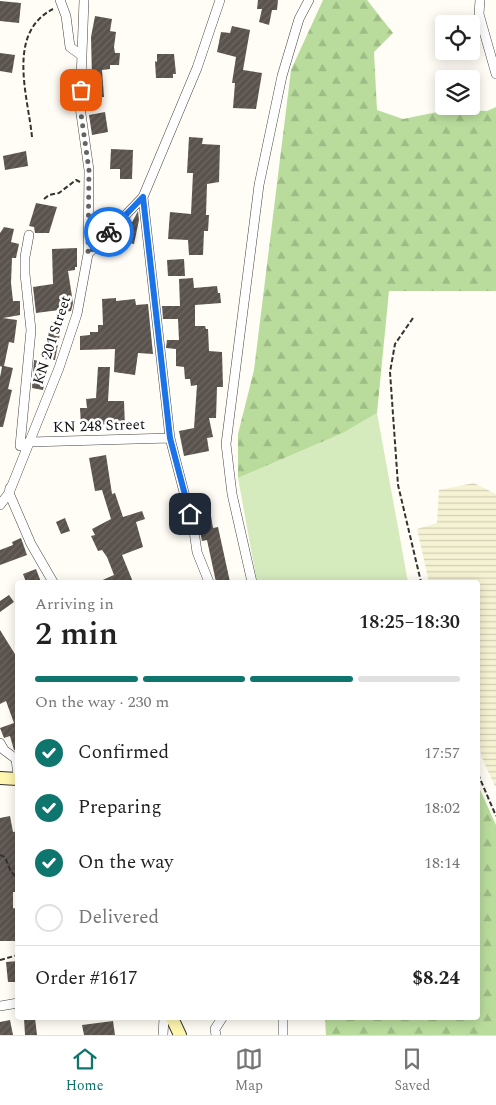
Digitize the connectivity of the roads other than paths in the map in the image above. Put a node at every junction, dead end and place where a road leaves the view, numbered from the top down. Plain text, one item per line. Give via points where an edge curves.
1 (84, 0) edge
2 (308, 0) edge
3 (480, 0) edge
4 (61, 2) edge
5 (217, 3) edge
6 (81, 55) junction
7 (496, 74) edge
8 (143, 197) junction
9 (29, 235) dead end
10 (88, 254) junction
11 (170, 438) junction
12 (30, 442) junction
13 (20, 446) junction
14 (9, 493) junction
15 (0, 505) edge
16 (52, 580) edge
17 (209, 580) edge
18 (252, 580) edge
19 (0, 743) edge
20 (15, 758) edge
21 (15, 777) edge
22 (0, 778) edge
23 (15, 1004) edge
24 (0, 1006) edge
25 (164, 1020) edge
26 (173, 1020) edge
27 (221, 1020) edge
28 (283, 1020) edge
29 (216, 1032) edge
30 (163, 1035) edge
31 (180, 1035) edge
32 (283, 1035) edge

1 - 6 street, KN 201 Street
2 - 18 street via 282,76 259,185 226,444 232,494
3 - 7 street via 482,28
4 - 6 street via 70,48
5 - 8 street via 197,68
6 - 10 street, KN 201 Street via 80,107 88,181
8 - 10 street
8 - 11 street
9 - 13 street via 25,274 31,330
10 - 12 street, KN 201 Street via 77,314
11 - 12 street, KN 248 Street
11 - 17 street via 197,552
12 - 13 street
12 - 14 street, KN 201 Street
13 - 14 street
14 - 15 street, KN 201 Street
14 - 16 street via 31,544
19 - 20 street
21 - 22 main road
23 - 24 street
25 - 30 street
26 - 31 main road
27 - 29 street
28 - 32 street

